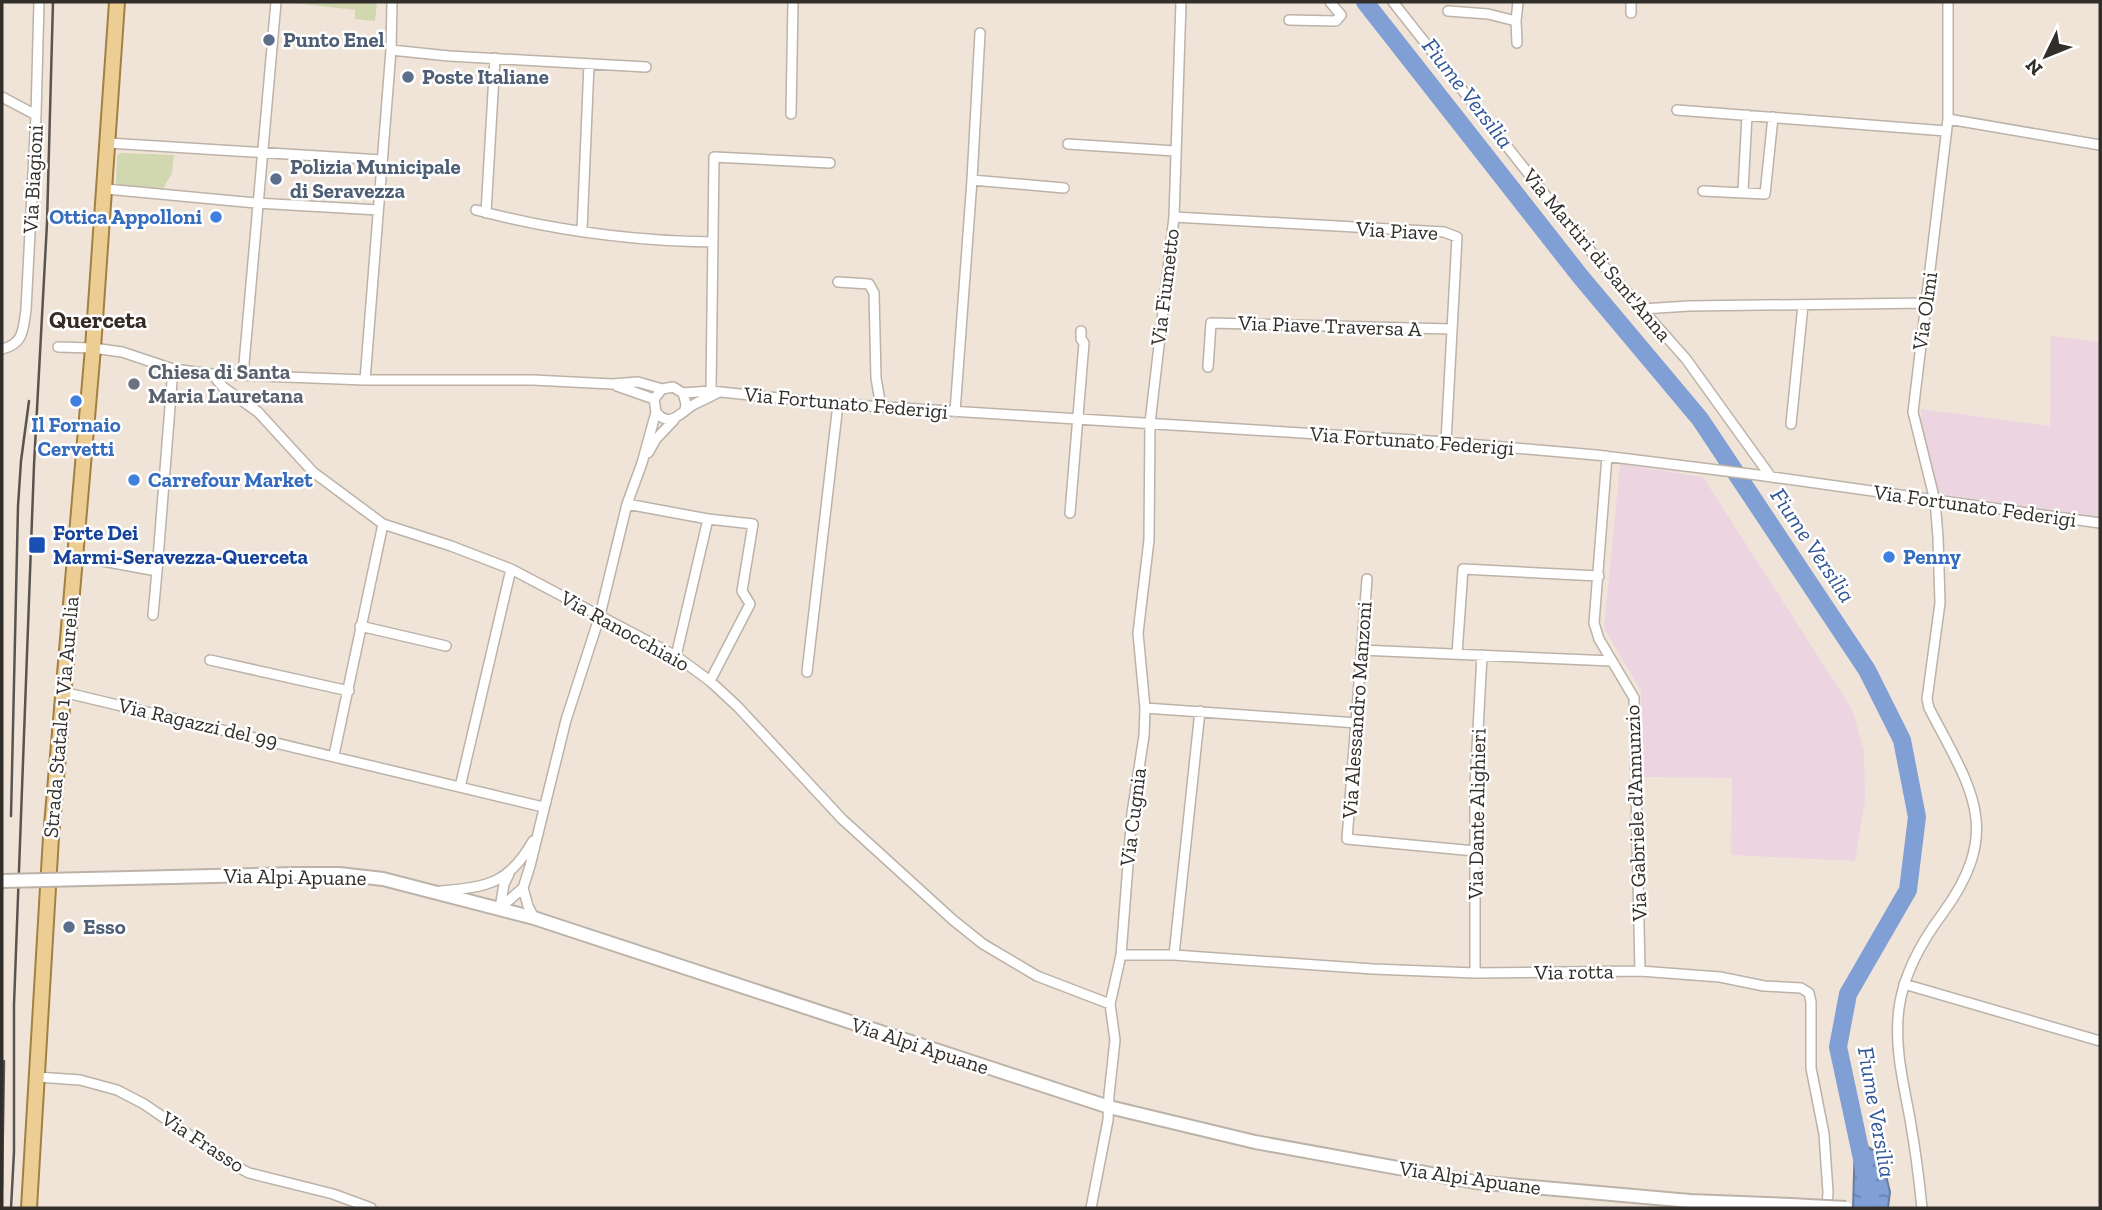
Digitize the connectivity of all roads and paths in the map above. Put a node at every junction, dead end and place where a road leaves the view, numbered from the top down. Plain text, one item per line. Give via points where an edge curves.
1 (39, 2) edge
2 (117, 2) edge
3 (276, 2) edge
4 (392, 2) edge
5 (793, 2) edge
6 (1181, 2) edge
7 (1330, 2) edge
8 (1393, 2) edge
9 (1518, 2) edge
10 (1631, 2) edge
11 (1948, 2) edge
12 (1448, 12) dead end
13 (1631, 13) dead end
14 (1289, 20) dead end
15 (1516, 21) junction
16 (980, 33) dead end
17 (1517, 43) dead end
18 (391, 50) junction
19 (495, 58) junction
20 (589, 64) junction
21 (646, 67) dead end
22 (2, 97) edge
23 (1677, 110) dead end
24 (791, 114) dead end
25 (36, 115) junction
26 (1747, 115) junction
27 (1773, 117) junction
28 (1948, 119) junction
29 (1946, 131) junction
30 (108, 144) junction
31 (1068, 144) dead end
32 (2100, 145) edge
33 (1175, 151) junction
34 (261, 152) junction
35 (382, 160) junction
36 (830, 163) dead end
37 (972, 180) junction
38 (1064, 188) dead end
39 (106, 189) junction
40 (1703, 191) dead end
41 (1743, 191) junction
42 (256, 203) junction
43 (378, 210) junction
44 (475, 210) dead end
45 (486, 213) junction
46 (1174, 218) junction
47 (582, 230) junction
48 (713, 242) junction
49 (838, 282) dead end
50 (1927, 303) junction
51 (1803, 305) junction
52 (1642, 309) junction
53 (1451, 330) junction
54 (1081, 331) dead end
55 (58, 346) dead end
56 (5, 348) edge
57 (93, 348) junction
58 (1208, 367) dead end
59 (173, 369) junction
60 (212, 374) junction
61 (243, 375) junction
62 (365, 380) junction
63 (612, 384) junction
64 (662, 389) junction
65 (715, 391) junction
66 (683, 393) junction
67 (654, 400) junction
68 (838, 404) junction
69 (881, 407) junction
70 (685, 410) junction
71 (656, 412) junction
72 (955, 412) junction
73 (675, 419) junction
74 (1078, 420) junction
75 (1150, 423) junction
76 (1791, 424) dead end
77 (1446, 442) junction
78 (1607, 456) junction
79 (642, 463) junction
80 (1771, 477) junction
81 (1935, 501) junction
82 (627, 504) junction
83 (1070, 513) dead end
84 (708, 519) junction
85 (2100, 523) edge
86 (383, 524) junction
87 (75, 556) junction
88 (510, 569) junction
89 (157, 571) junction
90 (1599, 576) junction
91 (1367, 579) dead end
92 (153, 615) dead end
93 (600, 615) junction
94 (360, 626) junction
95 (446, 646) dead end
96 (1361, 650) junction
97 (1457, 654) junction
98 (1482, 655) junction
99 (676, 656) junction
100 (210, 660) dead end
101 (1612, 661) junction
102 (807, 672) dead end
103 (710, 681) junction
104 (349, 691) junction
105 (63, 692) junction
106 (1145, 708) junction
107 (1200, 711) junction
108 (1357, 723) junction
109 (334, 755) junction
110 (460, 787) junction
111 (543, 807) junction
112 (537, 833) junction
113 (1475, 851) junction
114 (509, 874) junction
115 (2, 881) edge
116 (523, 888) junction
117 (433, 891) junction
118 (500, 908) junction
119 (534, 918) junction
120 (1121, 955) junction
121 (1174, 955) junction
122 (1640, 971) junction
123 (1475, 973) junction
124 (1904, 984) junction
125 (1110, 1004) junction
126 (2100, 1041) edge
127 (37, 1077) junction
128 (1110, 1107) junction
129 (29, 1208) edge
130 (371, 1208) edge
131 (1091, 1208) edge
132 (1827, 1208) edge
133 (1846, 1208) edge
134 (1922, 1208) edge

1 - 25 street, Via Biagioni
2 - 30 main road, Strada Statale 1 Via Aurelia
3 - 34 street
4 - 18 street
5 - 24 street
6 - 33 street, Via Fiumetto
7 - 14 street via 1340,15 1336,21
8 - 52 street, Via Martiri di Sant'Anna via 1580,239
9 - 15 street
10 - 13 street
11 - 28 street, Via Olmi
12 - 15 street
15 - 17 street
16 - 37 street
18 - 19 street
18 - 35 street
19 - 20 street
19 - 45 street
20 - 21 street
20 - 47 street
22 - 25 street
23 - 26 street
25 - 56 street, Via Biagioni via 26,310 22,337
26 - 27 street
26 - 41 street
27 - 29 street
27 - 41 street via 1765,194
28 - 29 street, Via Olmi
28 - 32 street
29 - 50 street, Via Olmi
30 - 34 street
30 - 39 main road, Strada Statale 1 Via Aurelia
31 - 33 street
33 - 46 street, Via Fiumetto
34 - 35 street
34 - 42 street
35 - 43 street
36 - 48 street via 714,157
37 - 38 street
37 - 72 street
39 - 42 street
39 - 57 main road, Strada Statale 1 Via Aurelia
40 - 41 street
42 - 43 street
42 - 61 street
43 - 62 street
44 - 45 street
45 - 47 street
46 - 53 street, Via Piave via 1444,232 1457,237
46 - 75 street, Via Fiumetto
47 - 48 street via 636,239
48 - 65 street
49 - 69 street via 869,284 874,293
50 - 51 street
50 - 81 street, Via Olmi via 1913,412
51 - 52 street
51 - 76 street
52 - 80 street, Via Martiri di Sant'Anna via 1686,359
53 - 58 street, Via Piave Traversa A via 1211,323
53 - 77 street, Via Piave
54 - 74 street
55 - 57 street
57 - 59 street
57 - 87 main road, Strada Statale 1 Via Aurelia
59 - 60 street
59 - 89 street
60 - 61 street
60 - 86 street, Via Ranocchiaio via 258,412 313,472
61 - 62 street
62 - 63 street
63 - 64 street via 638,382
63 - 67 street
64 - 66 street via 673,387
64 - 67 street
65 - 66 street, Via Fortunato Federigi
65 - 68 street, Via Fortunato Federigi
65 - 70 street
66 - 70 street
67 - 71 street
68 - 69 street, Via Fortunato Federigi
68 - 102 street
69 - 72 street, Via Fortunato Federigi
70 - 73 street
71 - 73 street via 664,419
71 - 79 street
72 - 74 street, Via Fortunato Federigi
73 - 79 street
74 - 75 street, Via Fortunato Federigi
74 - 83 street
75 - 77 street, Via Fortunato Federigi
75 - 106 street, Via Cugnia via 1149,540 1138,633
77 - 78 street, Via Fortunato Federigi
78 - 80 street, Via Fortunato Federigi
78 - 90 street, Via Gabriele d'Annunzio
79 - 82 street
80 - 81 street, Via Fortunato Federigi
81 - 85 street, Via Fortunato Federigi
81 - 124 street, Via Olmi via 1940,603 1927,699 1972,797 1978,834 1965,878 1918,949
82 - 84 street
82 - 93 street
84 - 99 street
84 - 103 street via 752,524 742,591 750,604
86 - 88 street, Via Ranocchiaio
86 - 94 street
87 - 89 street
87 - 105 main road, Strada Statale 1 Via Aurelia
88 - 93 street, Via Ranocchiaio
88 - 110 street
89 - 92 street
90 - 97 street via 1464,569
90 - 101 street, Via Gabriele d'Annunzio via 1594,623
91 - 96 street, Via Alessandro Manzoni
93 - 99 street, Via Ranocchiaio
93 - 111 street
94 - 95 street
94 - 104 street
96 - 97 street
96 - 108 street, Via Alessandro Manzoni
97 - 98 street
98 - 101 street
98 - 113 street, Via Dante Alighieri
99 - 103 street, Via Ranocchiaio
100 - 104 street
101 - 122 street, Via Gabriele d'Annunzio via 1634,698
103 - 125 street, Via Ranocchiaio via 842,819 963,928 1037,976
104 - 109 street
105 - 109 street, Via Ragazzi del 99
105 - 127 main road, Strada Statale 1 Via Aurelia
106 - 107 street
106 - 120 street, Via Cugnia
107 - 108 street
107 - 121 street
108 - 113 street, Via Alessandro Manzoni via 1347,839
109 - 110 street, Via Ragazzi del 99
110 - 111 street, Via Ragazzi del 99
111 - 112 street
112 - 114 street
112 - 116 street
113 - 123 street, Via Dante Alighieri
114 - 117 street via 479,888
114 - 118 street
115 - 117 main road, Via Alpi Apuane, bridge via 339,874
116 - 118 street
116 - 119 street
117 - 118 main road, Via Alpi Apuane
118 - 119 main road, Via Alpi Apuane
119 - 128 main road, Via Alpi Apuane
120 - 121 street, Via rotta
120 - 125 street, Via Cugnia
121 - 123 street, Via rotta
122 - 123 street, Via rotta
122 - 132 street, Via rotta via 1720,977 1809,993 1811,1068 1824,1134
124 - 126 street
124 - 134 street, Via Olmi via 1897,1052
125 - 128 street, Via Cugnia via 1115,1040
127 - 129 main road, Strada Statale 1 Via Aurelia
127 - 130 street, Via Frasso via 80,1080 117,1090 249,1173
128 - 131 street, Via Cugnia
128 - 133 main road, Via Alpi Apuane, bridge via 1255,1143 1475,1182 1690,1201

